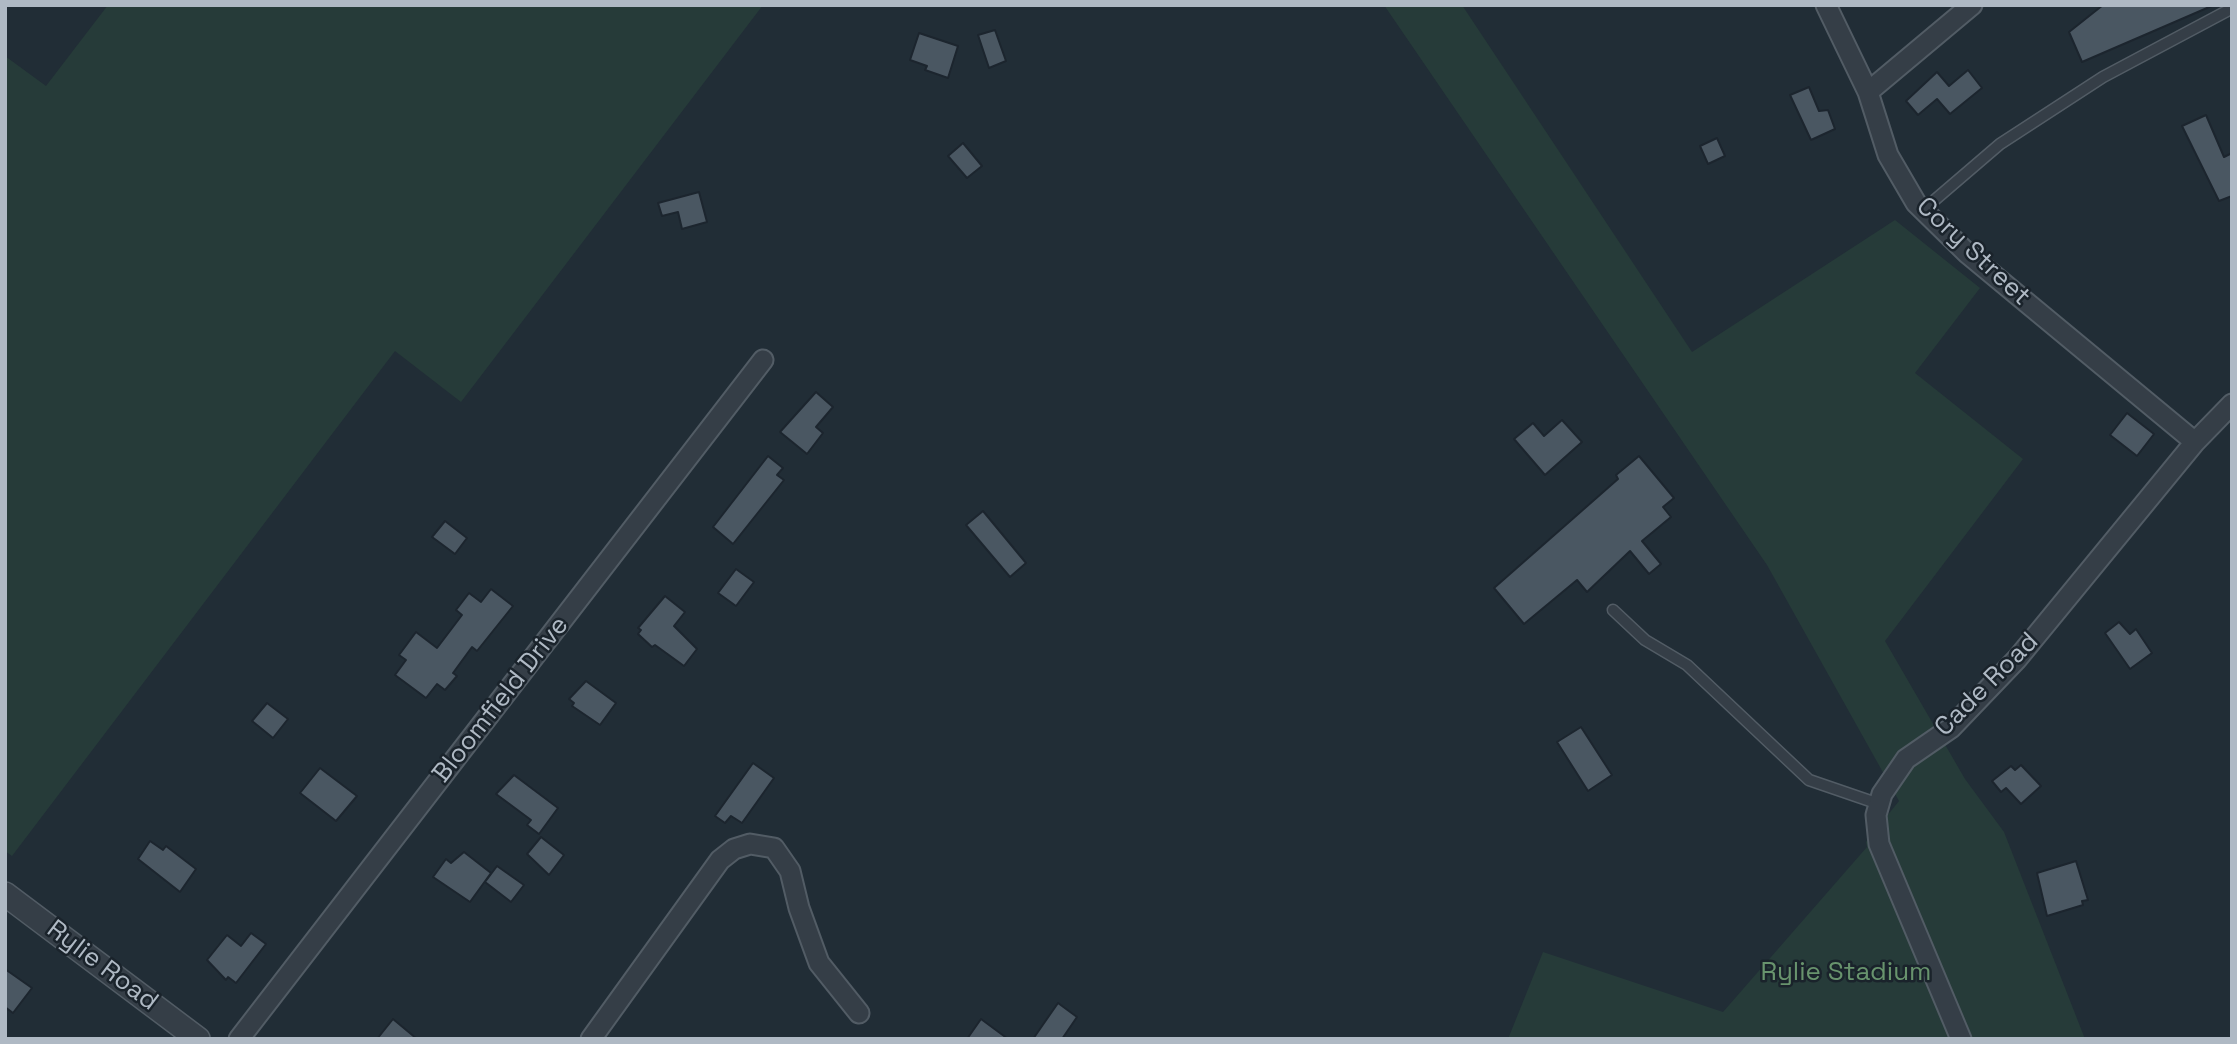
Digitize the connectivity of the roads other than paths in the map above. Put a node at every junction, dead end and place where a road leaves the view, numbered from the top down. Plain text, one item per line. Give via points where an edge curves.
1 (1826, 5) edge
2 (1972, 5) edge
3 (2228, 9) edge
4 (1868, 92) junction
5 (1923, 210) junction
6 (763, 360) dead end
7 (2232, 404) edge
8 (2195, 442) junction
9 (1613, 610) dead end
10 (1879, 804) junction
11 (5, 894) edge
12 (859, 1013) dead end
13 (198, 1039) edge
14 (239, 1039) edge
15 (591, 1039) edge
16 (1961, 1039) edge

1 - 4 street, Cory Street
2 - 4 street
3 - 5 lane via 2103,78 2000,144
4 - 5 street, Cory Street via 1888,155
5 - 8 street, Cory Street via 1968,254
6 - 14 street, Bloomfield Drive
7 - 8 street, Cade Road
8 - 10 street, Cade Road via 2017,659 1951,728 1906,759
9 - 10 lane via 1645,640 1686,665 1809,780
10 - 16 street, Cade Road via 1879,844
11 - 13 street, Rylie Road
12 - 15 street via 819,962 790,871 774,848 750,844 720,860

